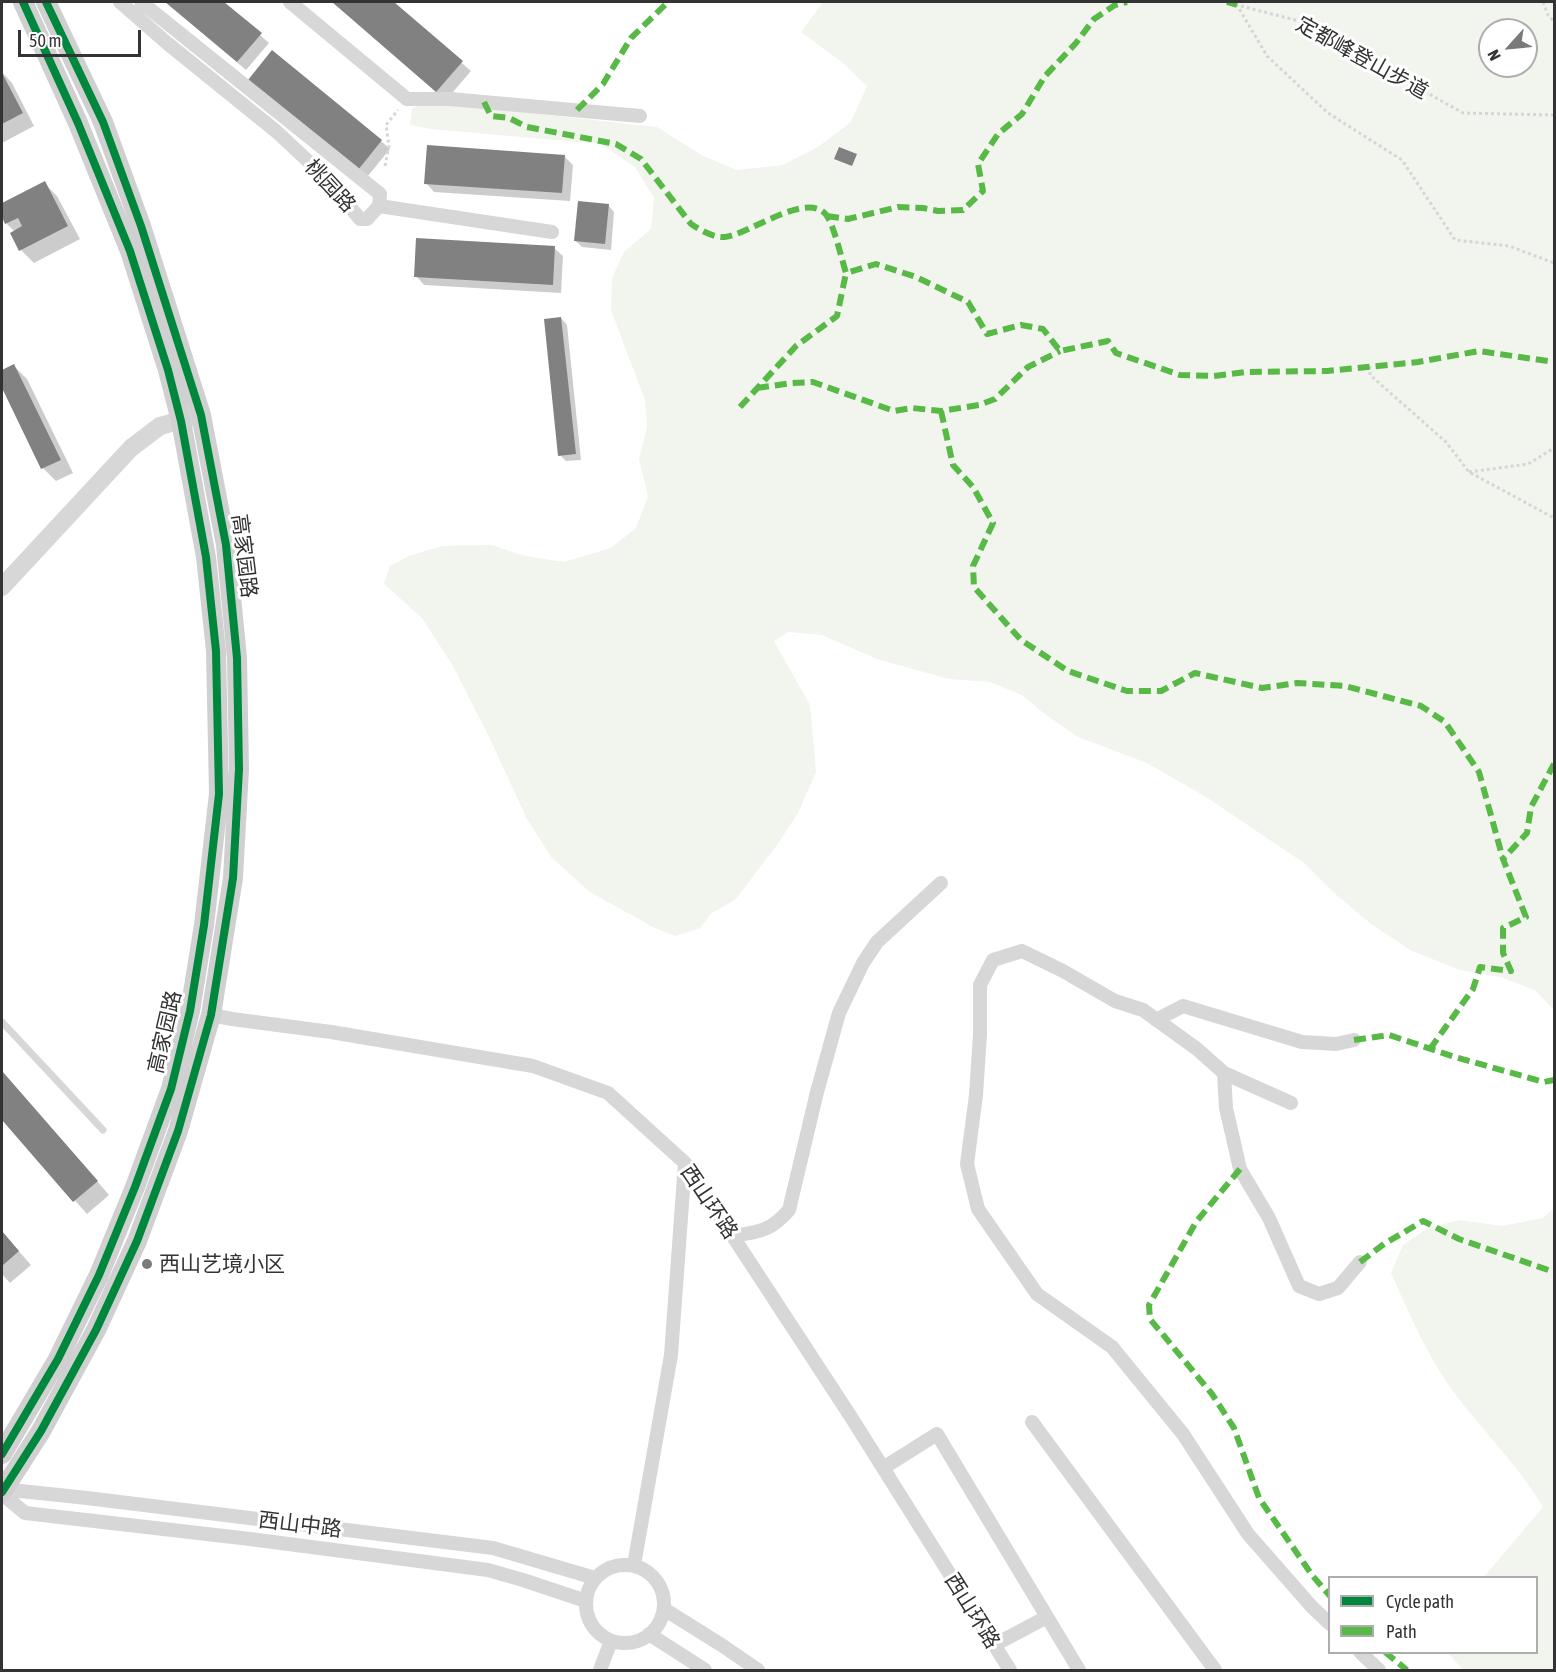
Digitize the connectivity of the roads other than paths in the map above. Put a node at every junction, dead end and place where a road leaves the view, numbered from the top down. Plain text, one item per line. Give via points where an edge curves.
1 (23, 2) edge
2 (46, 2) edge
3 (120, 2) edge
4 (141, 2) edge
5 (290, 2) edge
6 (640, 116) dead end
7 (379, 206) junction
8 (552, 232) dead end
9 (201, 415) junction
10 (181, 421) junction
11 (2, 587) edge
12 (941, 883) dead end
13 (211, 1015) junction
14 (1156, 1020) junction
15 (2, 1022) edge
16 (1354, 1040) dead end
17 (1224, 1073) junction
18 (1291, 1103) dead end
19 (103, 1130) dead end
20 (685, 1163) junction
21 (733, 1236) junction
22 (1360, 1262) dead end
23 (1032, 1422) dead end
24 (2, 1454) edge
25 (883, 1468) junction
26 (2, 1493) edge
27 (634, 1565) junction
28 (595, 1578) junction
29 (586, 1601) junction
30 (664, 1609) junction
31 (1047, 1617) junction
32 (1328, 1623) edge
33 (649, 1634) junction
34 (611, 1641) junction
35 (994, 1645) junction
36 (1361, 1654) edge
37 (600, 1671) edge
38 (705, 1671) edge
39 (758, 1671) edge
40 (1010, 1671) edge
41 (1079, 1671) edge
42 (1215, 1671) edge
43 (1379, 1671) edge

1 - 10 main road, 高家园路 via 130,251
2 - 9 main road, 高家园路 via 103,122 141,226
3 - 7 street, 桃园路 via 277,132 325,177 360,219 367,219
4 - 7 street, 桃园路 via 380,194
5 - 6 street via 407,99 450,99
7 - 8 street
9 - 10 street
9 - 13 main road, 高家园路 via 226,545 237,658 239,758 233,878
10 - 11 street via 160,426 131,448
10 - 24 main road, 高家园路 via 206,557 216,651 219,794 190,1011 171,1089 99,1275 58,1359
12 - 21 street via 877,942 839,1013 789,1210 764,1231
13 - 20 street, 西山环路 via 532,1066 608,1093
13 - 26 main road, 高家园路 via 178,1131 137,1241 96,1330
14 - 16 street via 1183,1006 1302,1042 1336,1044
14 - 17 street
14 - 32 street via 1022,951 993,960 980,986 976,1095 967,1164 978,1209 1037,1294 1112,1347 1183,1434 1248,1534
15 - 19 lane
17 - 18 street
17 - 22 street via 1226,1108 1240,1169 1269,1218 1299,1286 1318,1294 1338,1288
20 - 21 street, 西山环路
20 - 27 street via 671,1355
21 - 25 street, 西山环路
23 - 42 street
25 - 31 street via 937,1434
25 - 35 street, 西山环路
26 - 28 street, 西山中路 via 21,1491 87,1498 493,1548
26 - 29 street, 西山中路 via 25,1513 488,1570
27 - 28 street via 609,1567
27 - 30 street via 654,1577 664,1598
28 - 29 street
29 - 34 street via 593,1627
30 - 33 street via 661,1620
30 - 39 street
31 - 35 street
31 - 41 street
33 - 34 street via 634,1642
33 - 38 street
34 - 37 street
35 - 40 street, 西山环路
36 - 43 street

